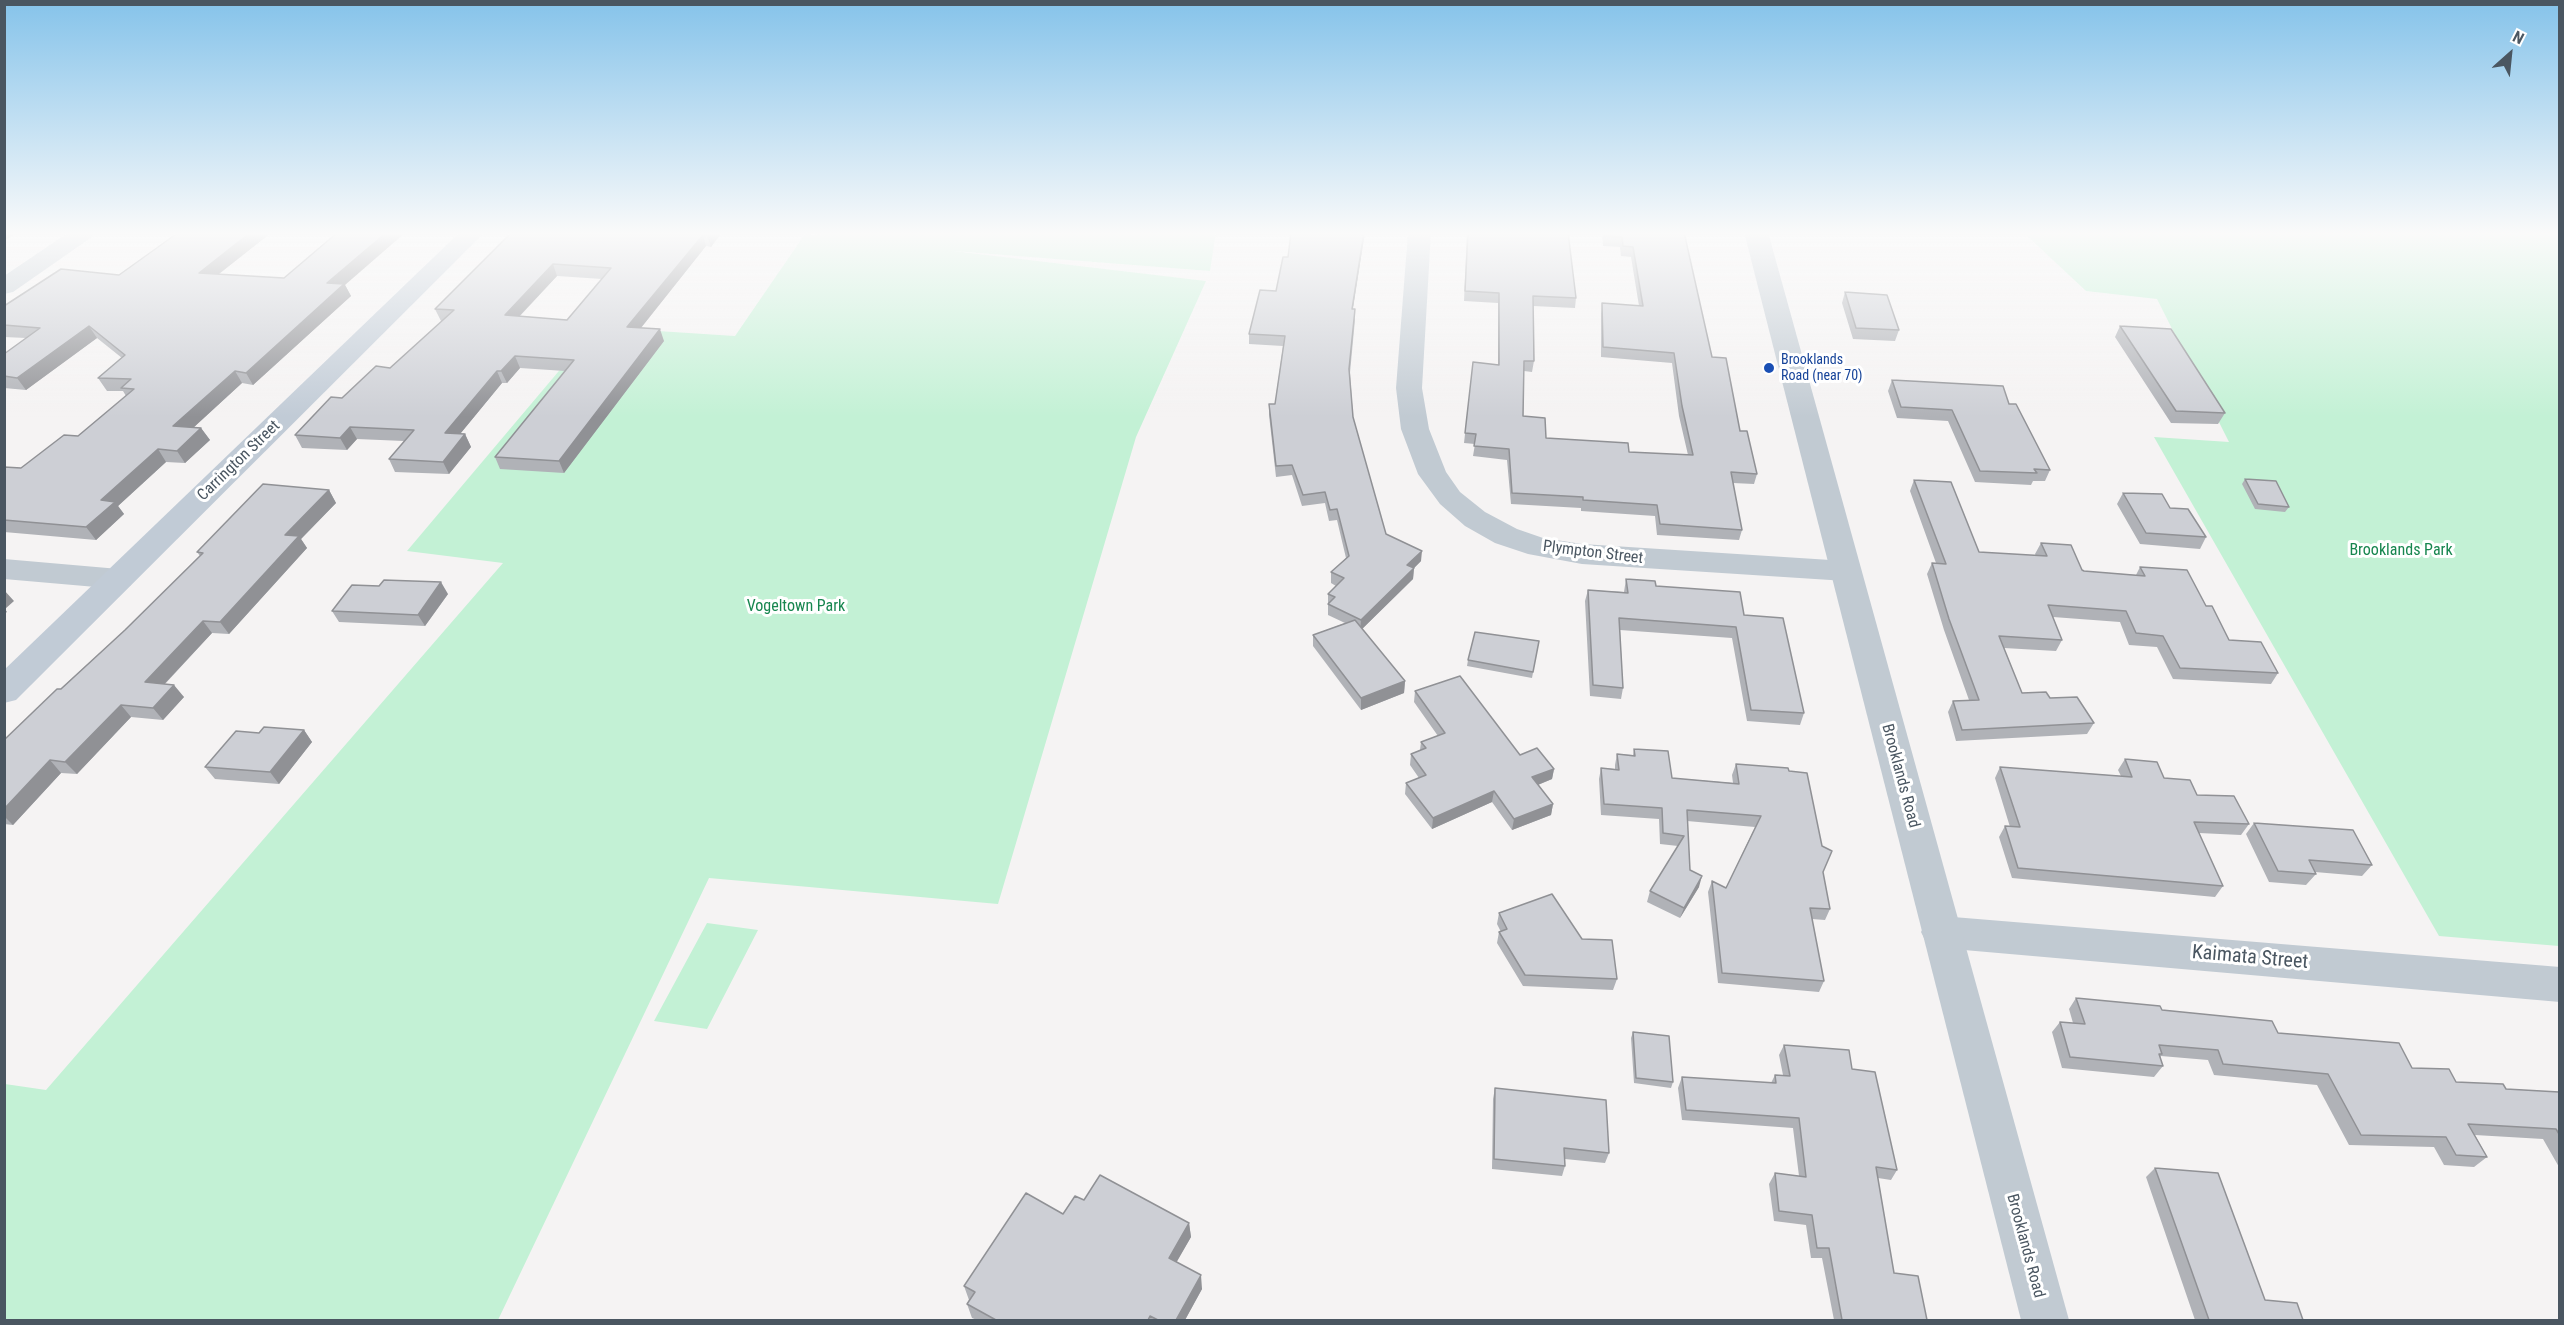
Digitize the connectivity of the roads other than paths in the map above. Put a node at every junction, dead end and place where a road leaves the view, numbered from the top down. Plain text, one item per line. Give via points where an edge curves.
1 (410, 294) edge
2 (1415, 294) edge
3 (1772, 294) edge
4 (4, 569) edge
5 (1846, 572) junction
6 (119, 579) junction
7 (4, 691) edge
8 (1941, 932) junction
9 (2559, 985) edge
10 (2045, 1320) edge

1 - 6 main road, Carrington Street
2 - 5 street, Plympton Street via 1409,388 1415,429 1432,474 1450,498 1475,519 1506,536 1539,547 1582,554
3 - 5 street, Brooklands Road
4 - 6 street
5 - 8 street, Brooklands Road
6 - 7 main road, Carrington Street
8 - 9 street, Kaimata Street
8 - 10 street, Brooklands Road

